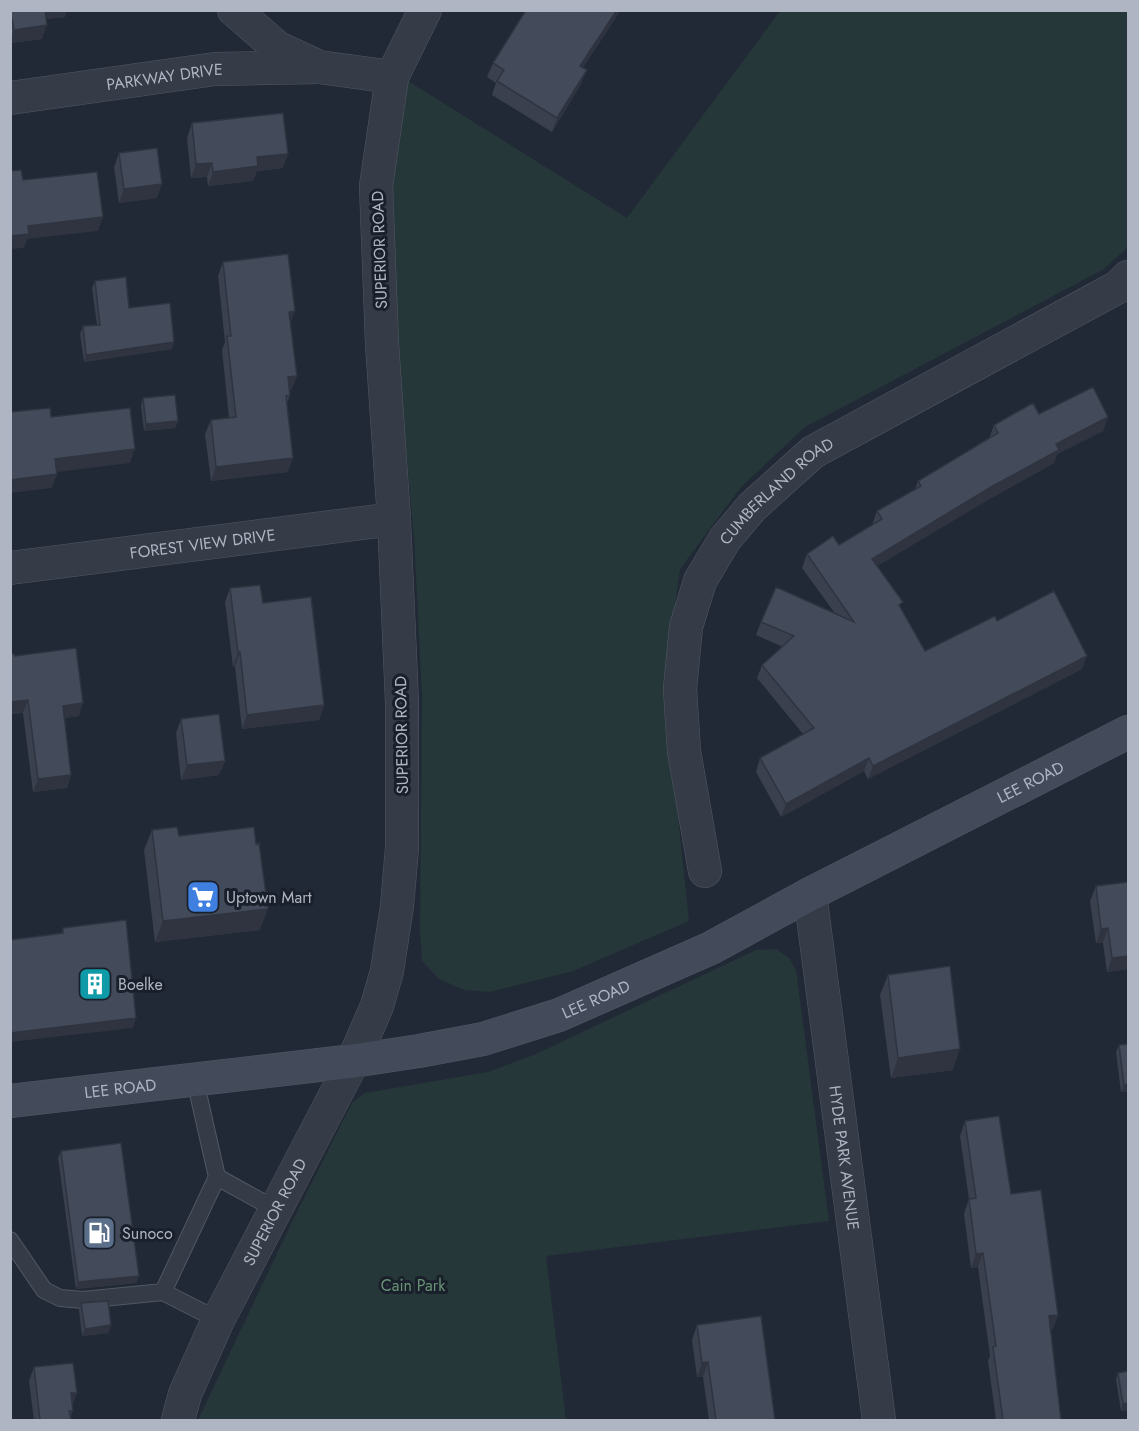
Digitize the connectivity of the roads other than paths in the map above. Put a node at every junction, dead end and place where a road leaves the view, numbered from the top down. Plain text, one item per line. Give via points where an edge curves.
1 (234, 10) edge
2 (425, 10) edge
3 (319, 67) junction
4 (392, 77) junction
5 (10, 98) edge
6 (1128, 278) edge
7 (393, 519) junction
8 (10, 568) edge
9 (1128, 732) edge
10 (705, 871) dead end
11 (810, 894) junction
12 (353, 1061) junction
13 (195, 1080) junction
14 (10, 1101) edge
15 (217, 1177) junction
16 (275, 1209) junction
17 (10, 1240) edge
18 (163, 1292) junction
19 (218, 1320) junction
20 (178, 1420) edge
21 (879, 1420) edge

1 - 3 street via 278,48
2 - 4 street, SUPERIOR ROAD
3 - 4 street
3 - 5 street, PARKWAY DRIVE via 214,69
4 - 7 street, SUPERIOR ROAD via 376,186
6 - 10 street, CUMBERLAND ROAD via 813,452 752,507 725,539 700,581 686,627 680,689 684,751
7 - 8 street, FOREST VIEW DRIVE
7 - 12 street, SUPERIOR ROAD via 402,703 402,848 384,985
9 - 11 main road, LEE ROAD
11 - 12 main road, LEE ROAD via 711,948 559,1015 483,1039
11 - 21 street, HYDE PARK AVENUE
12 - 13 main road, LEE ROAD
12 - 16 street, SUPERIOR ROAD
13 - 14 main road, LEE ROAD
13 - 15 lane
15 - 16 lane
15 - 18 lane
16 - 19 street, SUPERIOR ROAD
17 - 18 lane via 44,1290 60,1298 83,1300
18 - 19 lane
19 - 20 street, SUPERIOR ROAD via 185,1394

